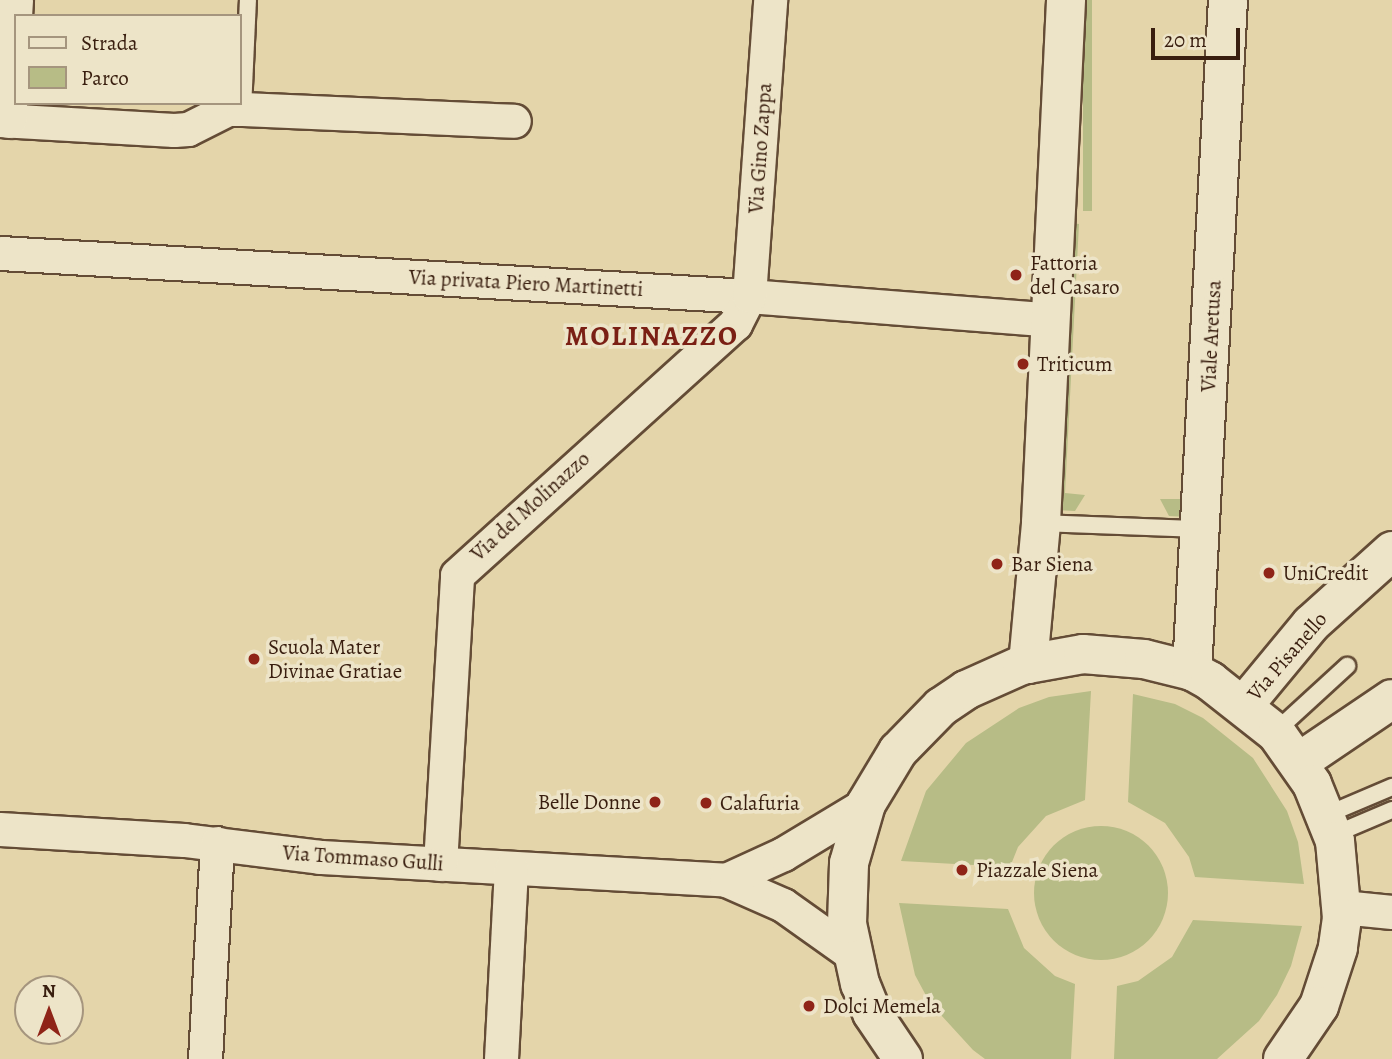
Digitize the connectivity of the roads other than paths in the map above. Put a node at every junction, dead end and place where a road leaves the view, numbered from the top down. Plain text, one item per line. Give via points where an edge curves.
1 (248, 0) edge
2 (769, 0) edge
3 (1066, 0) edge
4 (1228, 0) edge
5 (14, 20) edge
6 (243, 109) junction
7 (4, 120) edge
8 (514, 121) dead end
9 (0, 253) edge
10 (750, 296) junction
11 (1051, 320) junction
12 (1041, 523) junction
13 (1200, 530) junction
14 (1392, 551) edge
15 (1028, 664) junction
16 (1347, 666) dead end
17 (1192, 671) junction
18 (1392, 699) edge
19 (1244, 705) junction
20 (1275, 732) junction
21 (1299, 762) junction
22 (1392, 787) edge
23 (866, 804) junction
24 (1392, 810) edge
25 (1330, 825) junction
26 (0, 829) edge
27 (217, 843) junction
28 (440, 864) junction
29 (511, 868) junction
30 (726, 880) junction
31 (1342, 907) junction
32 (1392, 912) edge
33 (852, 954) junction
34 (205, 1059) edge
35 (501, 1059) edge
36 (903, 1059) edge
37 (1283, 1059) edge

1 - 6 lane
2 - 10 street, Via Gino Zappa
3 - 11 street
4 - 13 street, Viale Aretusa
5 - 7 street
6 - 7 street via 228,109 188,130 174,131
6 - 8 street
9 - 10 street, Via privata Piero Martinetti
10 - 11 street, Via privata Piero Martinetti
10 - 28 street, Via del Molinazzo via 735,324 461,567 456,588
11 - 12 street
12 - 13 lane
12 - 15 street
13 - 17 street, Viale Aretusa
14 - 19 street, Via Pisanello via 1311,624
15 - 17 street via 1114,655
15 - 23 street via 993,676 941,707 898,751
16 - 20 lane
17 - 19 street
18 - 21 street
19 - 20 street
20 - 21 street
21 - 25 street
22 - 25 lane
23 - 30 street, Via Tommaso Gulli via 783,855
23 - 33 street via 846,893
24 - 25 lane
25 - 31 street
26 - 27 street, Via Tommaso Gulli
27 - 28 street, Via Tommaso Gulli via 320,857
27 - 34 street
28 - 29 street, Via Tommaso Gulli
29 - 30 street, Via Tommaso Gulli
29 - 35 street
30 - 33 street, Via Tommaso Gulli via 783,905
31 - 32 street
31 - 37 street via 1338,948 1327,987 1304,1033
33 - 36 street via 872,1013

